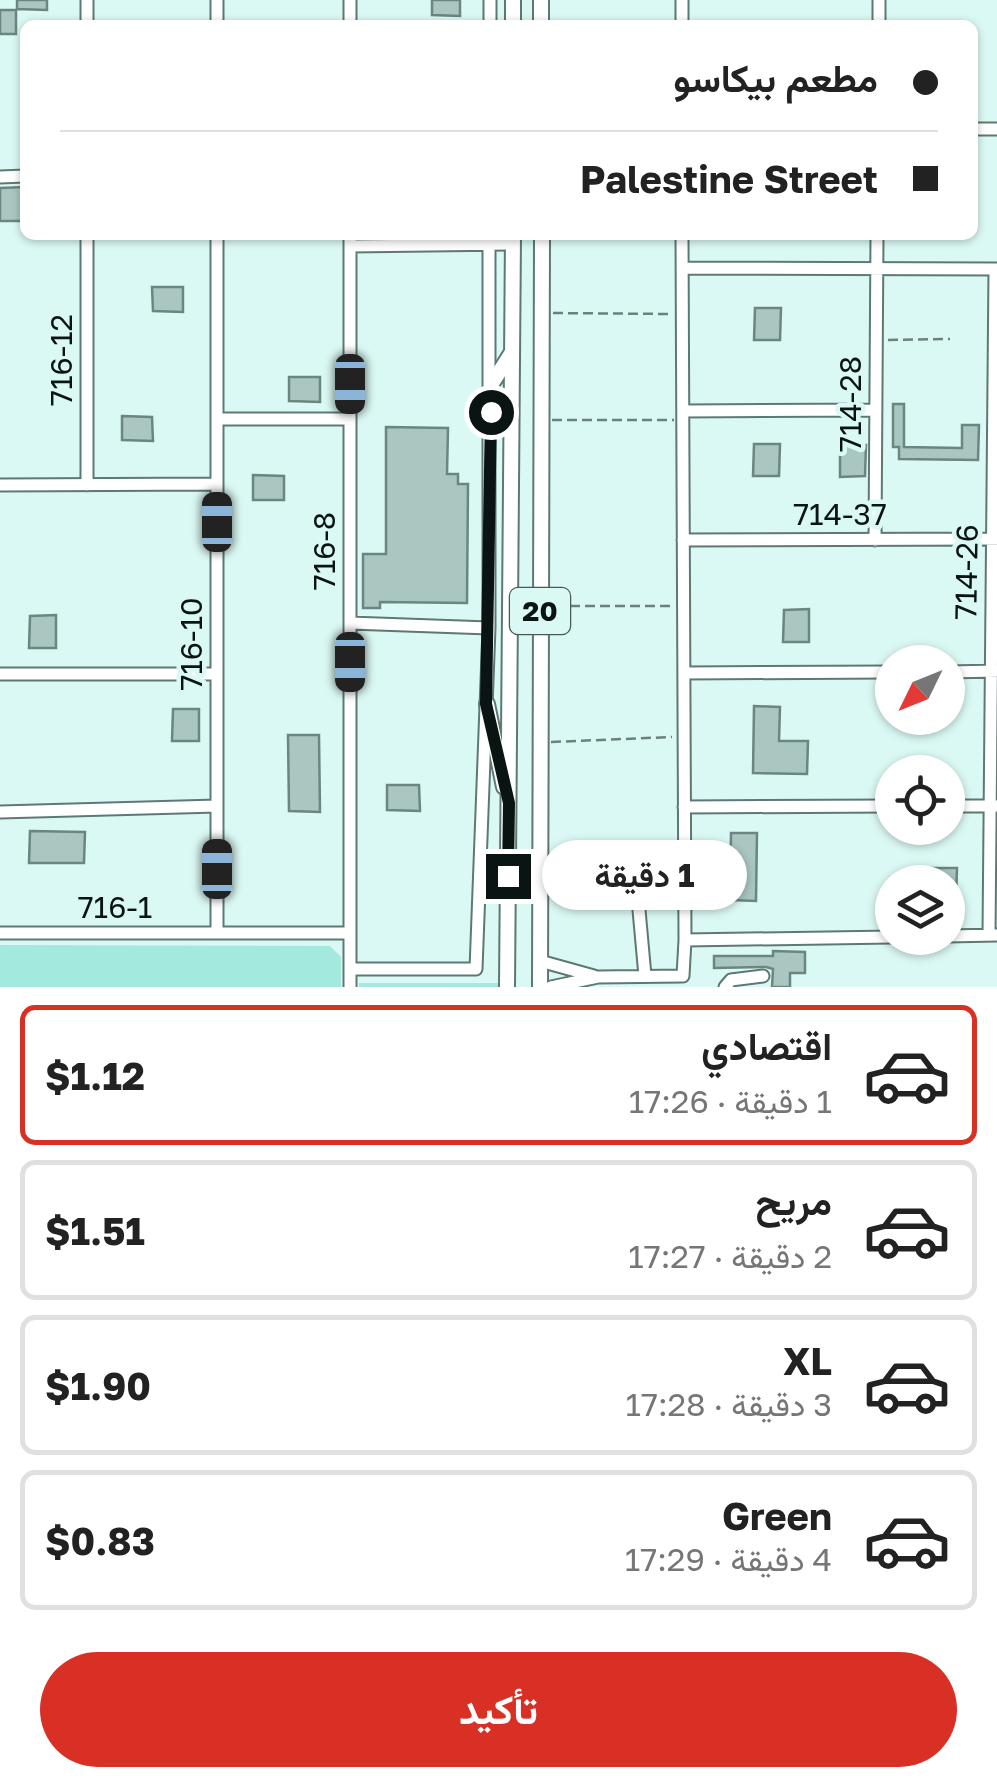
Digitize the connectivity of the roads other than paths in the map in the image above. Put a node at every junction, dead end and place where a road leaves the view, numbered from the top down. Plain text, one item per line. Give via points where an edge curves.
1 (87, 240) edge
2 (217, 240) edge
3 (350, 240) edge
4 (489, 240) edge
5 (513, 240) edge
6 (542, 240) edge
7 (682, 240) edge
8 (877, 240) edge
9 (682, 268) junction
10 (877, 268) junction
11 (996, 268) edge
12 (512, 351) junction
13 (491, 385) junction
14 (996, 402) edge
15 (876, 410) junction
16 (683, 415) junction
17 (350, 418) junction
18 (217, 419) junction
19 (217, 484) junction
20 (86, 485) junction
21 (0, 486) edge
22 (995, 539) edge
23 (683, 540) junction
24 (875, 540) junction
25 (350, 624) junction
26 (489, 628) junction
27 (994, 671) edge
28 (875, 672) edge
29 (965, 672) edge
30 (684, 673) junction
31 (0, 674) edge
32 (217, 674) junction
33 (486, 704) junction
34 (509, 803) junction
35 (217, 806) junction
36 (875, 806) edge
37 (965, 806) edge
38 (994, 806) edge
39 (684, 807) junction
40 (0, 812) edge
41 (638, 899) dead end
42 (218, 932) junction
43 (0, 933) edge
44 (350, 933) junction
45 (993, 935) edge
46 (965, 936) edge
47 (875, 937) edge
48 (684, 940) junction
49 (540, 961) junction
50 (350, 970) junction
51 (645, 976) junction
52 (763, 976) dead end
53 (598, 977) junction
54 (683, 982) edge
55 (350, 987) edge
56 (506, 987) edge
57 (540, 987) edge
58 (550, 987) edge
59 (725, 987) edge

1 - 20 street, 716-12
2 - 18 street, 716-10
3 - 4 street
3 - 17 street, 716-8
4 - 5 street
4 - 13 street
5 - 12 main road, 20
6 - 49 main road, 20
7 - 9 street
8 - 10 street, 714-28
9 - 10 street
9 - 16 street
10 - 11 street
10 - 15 street, 714-28
11 - 14 street, 714-26
12 - 13 main road
12 - 34 main road, 20
13 - 26 street
14 - 22 street, 714-26
15 - 16 street
15 - 24 street, 714-28
16 - 23 street
17 - 18 street
17 - 25 street, 716-8
18 - 19 street, 716-10
19 - 20 street
19 - 32 street, 716-10
20 - 21 street
22 - 24 street, 714-37
22 - 27 street, 714-26
23 - 24 street, 714-37
23 - 30 street
25 - 26 street
25 - 44 street, 716-8
26 - 33 street
27 - 29 street
27 - 38 street, 714-26
28 - 30 street
30 - 39 street
31 - 32 street
32 - 35 street, 716-10
33 - 34 main road
33 - 50 street via 476,969
34 - 56 main road, 20
35 - 40 street
35 - 42 street, 716-10
36 - 39 street
37 - 38 street
38 - 45 street, 714-26
39 - 48 street
41 - 51 street
42 - 43 street, 716-1
42 - 44 street, 716-1
44 - 50 street, 716-8
45 - 46 street
47 - 48 street
48 - 54 street
49 - 53 street
49 - 57 main road, 20
50 - 55 street, 716-8
51 - 53 street
51 - 54 street
52 - 59 street via 731,980
53 - 58 street

